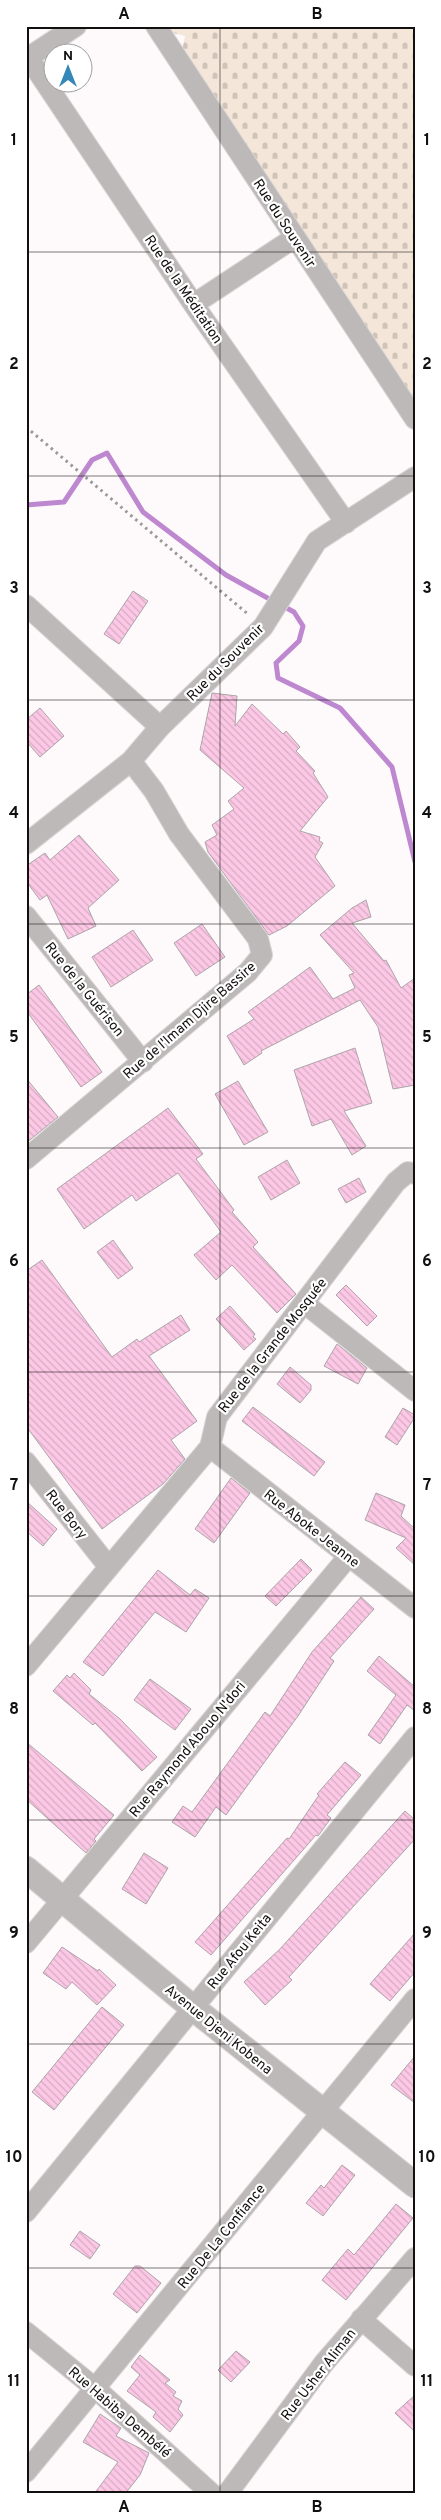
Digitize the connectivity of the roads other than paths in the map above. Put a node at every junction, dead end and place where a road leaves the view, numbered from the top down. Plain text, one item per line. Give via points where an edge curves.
1 (76, 26) edge
2 (156, 26) edge
3 (27, 57) edge
4 (294, 238) junction
5 (194, 304) junction
6 (415, 419) edge
7 (415, 477) edge
8 (346, 522) junction
9 (26, 605) edge
10 (160, 727) junction
11 (131, 761) junction
12 (26, 844) edge
13 (26, 916) edge
14 (143, 1062) junction
15 (26, 1159) edge
16 (415, 1174) edge
17 (304, 1303) junction
18 (415, 1391) edge
19 (210, 1447) junction
20 (26, 1462) edge
21 (348, 1557) junction
22 (108, 1566) junction
23 (415, 1608) edge
24 (26, 1666) edge
25 (415, 1737) edge
26 (26, 1869) edge
27 (62, 1898) junction
28 (26, 1943) edge
29 (415, 2000) edge
30 (193, 2008) junction
31 (322, 2112) junction
32 (415, 2185) edge
33 (26, 2212) edge
34 (415, 2258) edge
35 (362, 2319) junction
36 (26, 2332) edge
37 (415, 2366) edge
38 (96, 2389) junction
39 (26, 2472) edge
40 (212, 2494) edge
41 (227, 2494) edge

1 - 3 street
2 - 4 street, Rue du Souvenir
3 - 5 street, Rue de la Méditation
4 - 5 street
4 - 6 street, Rue du Souvenir
5 - 8 street, Rue de la Méditation
7 - 8 street, Rue du Souvenir
8 - 10 street, Rue du Souvenir via 317,541 262,627
9 - 10 street
10 - 11 street, Rue du Souvenir
11 - 12 street, Rue du Souvenir
11 - 14 street, Rue de l'Imam Djire Bassire via 154,791 179,834 258,939 262,955 248,972
13 - 14 street, Rue de la Guérison
14 - 15 street, Rue de l'Imam Djire Bassire
16 - 17 street, Rue de la Grande Mosquée via 408,1172 396,1182
17 - 18 street
17 - 19 street, Rue de la Grande Mosquée via 216,1417
19 - 21 street, Rue Aboke Jeanne
19 - 22 street, Rue de la Grande Mosquée
20 - 22 street, Rue Bory
21 - 23 street, Rue Aboke Jeanne
21 - 27 street, Rue Raymond Abouo N'dori
22 - 24 street, Rue de la Grande Mosquée
25 - 30 street, Rue Afou Keita
26 - 27 street, Avenue Djeni Kobena
27 - 28 street, Rue Raymond Abouo N'dori
27 - 30 street, Avenue Djeni Kobena
29 - 31 street, Rue De La Confiance
30 - 31 street, Avenue Djeni Kobena
30 - 33 street, Rue Afou Keita
31 - 32 street, Avenue Djeni Kobena
31 - 38 street, Rue De La Confiance
34 - 35 street, Rue Usher Aliman
35 - 37 street
35 - 41 street, Rue Usher Aliman via 324,2363
36 - 38 street, Rue Habiba Dembélé
38 - 39 street, Rue De La Confiance
38 - 40 street, Rue Habiba Dembélé

